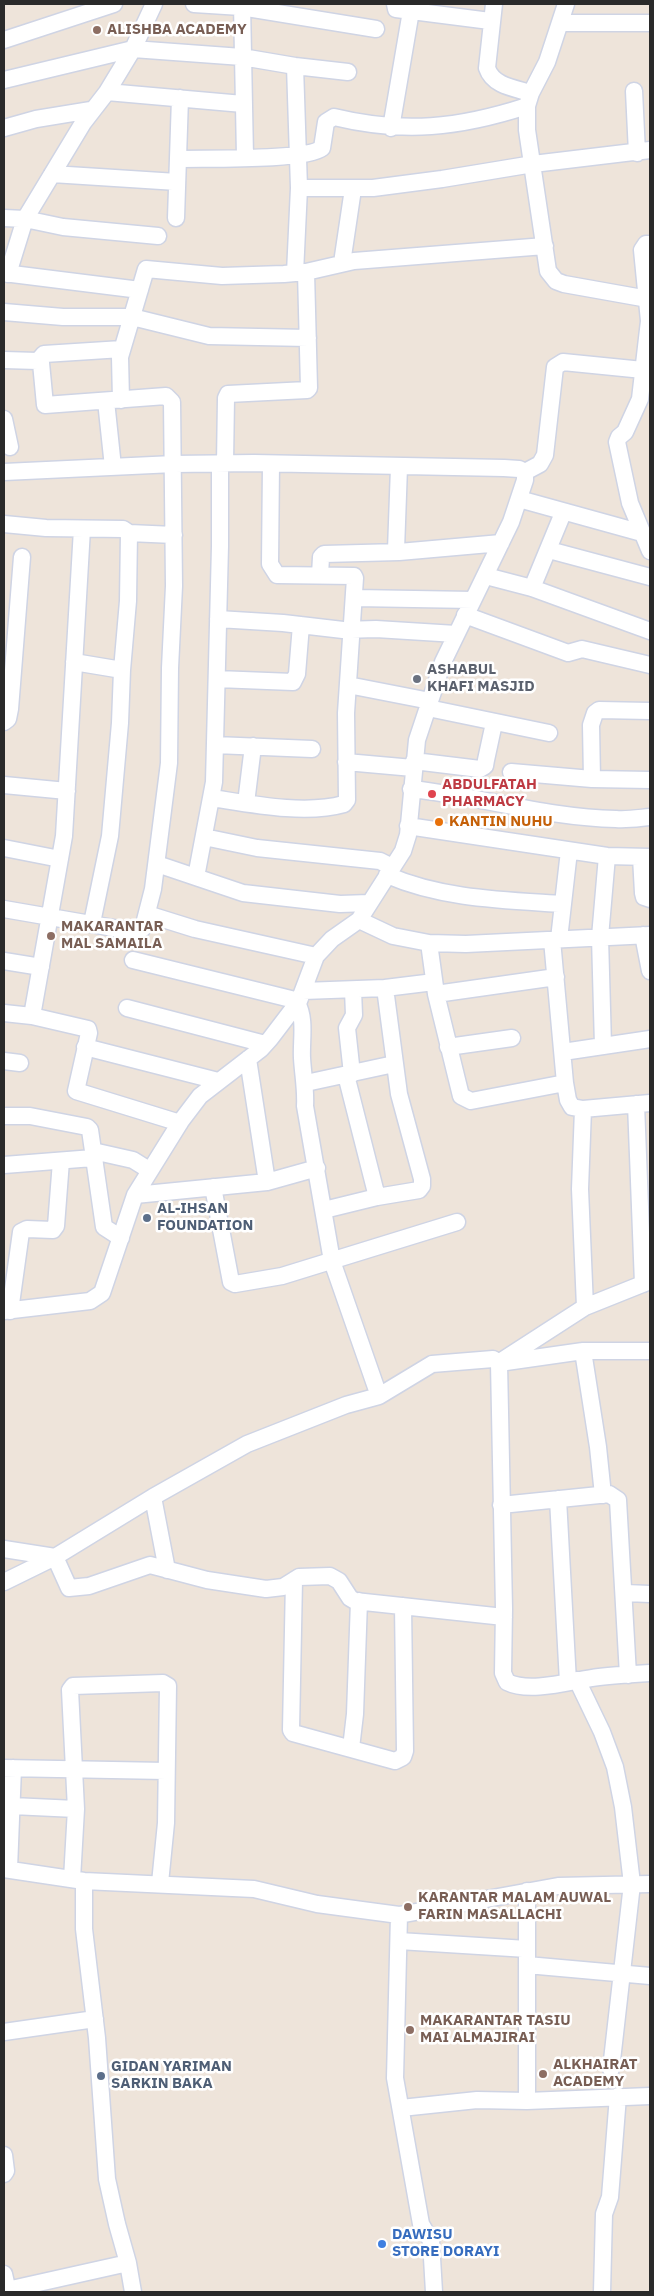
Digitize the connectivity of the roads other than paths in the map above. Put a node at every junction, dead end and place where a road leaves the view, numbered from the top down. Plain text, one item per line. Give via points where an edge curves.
1 (114, 4) edge
2 (154, 4) edge
3 (194, 4) edge
4 (395, 4) edge
5 (494, 4) edge
6 (566, 4) edge
7 (242, 5) edge
8 (71, 11) edge
9 (412, 11) junction
10 (490, 22) junction
11 (560, 23) junction
12 (650, 23) edge
13 (376, 29) dead end
14 (4, 40) edge
15 (133, 49) junction
16 (242, 57) junction
17 (295, 66) junction
18 (348, 72) dead end
19 (4, 80) edge
20 (634, 91) dead end
21 (107, 92) junction
22 (180, 98) junction
23 (529, 99) junction
24 (243, 104) junction
25 (91, 110) junction
26 (4, 128) edge
27 (391, 128) junction
28 (644, 152) edge
29 (296, 155) junction
30 (245, 157) junction
31 (178, 159) junction
32 (533, 164) junction
33 (52, 174) junction
34 (177, 182) junction
35 (299, 188) junction
36 (352, 188) junction
37 (4, 218) edge
38 (176, 218) dead end
39 (25, 219) junction
40 (158, 236) dead end
41 (650, 244) edge
42 (544, 246) junction
43 (342, 263) junction
44 (6, 273) edge
45 (300, 273) junction
46 (140, 290) junction
47 (648, 300) junction
48 (4, 312) edge
49 (132, 317) junction
50 (649, 321) edge
51 (308, 338) junction
52 (122, 349) junction
53 (4, 360) edge
54 (38, 361) junction
55 (643, 370) junction
56 (645, 399) edge
57 (114, 400) junction
58 (4, 419) edge
59 (10, 448) dead end
60 (222, 463) junction
61 (174, 464) junction
62 (271, 464) junction
63 (399, 467) junction
64 (114, 468) junction
65 (4, 472) edge
66 (525, 472) junction
67 (519, 500) junction
68 (633, 509) junction
69 (650, 510) edge
70 (563, 513) junction
71 (4, 524) edge
72 (82, 529) junction
73 (129, 533) junction
74 (642, 533) junction
75 (174, 535) junction
76 (501, 544) junction
77 (549, 550) junction
78 (650, 550) edge
79 (398, 552) junction
80 (22, 557) dead end
81 (320, 575) junction
82 (486, 576) junction
83 (650, 577) edge
84 (532, 588) junction
85 (355, 598) junction
86 (473, 600) junction
87 (465, 615) junction
88 (218, 619) junction
89 (301, 625) junction
90 (352, 630) junction
91 (650, 631) edge
92 (456, 634) junction
93 (74, 662) junction
94 (650, 665) edge
95 (122, 670) junction
96 (217, 679) junction
97 (348, 685) junction
98 (429, 704) junction
99 (650, 711) edge
100 (4, 722) edge
101 (494, 722) junction
102 (550, 733) dead end
103 (215, 745) junction
104 (253, 746) junction
105 (312, 749) dead end
106 (346, 762) junction
107 (413, 764) junction
108 (510, 772) dead end
109 (592, 779) junction
110 (650, 780) edge
111 (4, 785) edge
112 (411, 789) junction
113 (67, 790) junction
114 (212, 798) junction
115 (246, 803) junction
116 (650, 817) edge
117 (408, 826) junction
118 (204, 837) junction
119 (4, 848) edge
120 (569, 851) junction
121 (607, 856) junction
122 (646, 857) edge
123 (60, 859) junction
124 (156, 864) junction
125 (390, 871) junction
126 (196, 877) junction
127 (650, 899) edge
128 (369, 903) junction
129 (563, 904) junction
130 (4, 909) edge
131 (147, 914) junction
132 (51, 917) junction
133 (359, 920) junction
134 (92, 923) junction
135 (647, 935) edge
136 (600, 937) junction
137 (556, 939) junction
138 (429, 943) junction
139 (316, 956) junction
140 (132, 960) dead end
141 (4, 961) edge
142 (41, 967) junction
143 (650, 970) edge
144 (556, 977) junction
145 (385, 988) junction
146 (435, 988) junction
147 (353, 990) junction
148 (300, 999) junction
149 (127, 1008) dead end
150 (4, 1013) edge
151 (32, 1016) junction
152 (512, 1038) dead end
153 (650, 1039) edge
154 (265, 1044) junction
155 (603, 1046) junction
156 (85, 1047) junction
157 (448, 1047) junction
158 (563, 1052) junction
159 (248, 1059) junction
160 (394, 1064) junction
161 (349, 1074) junction
162 (218, 1080) junction
163 (306, 1083) junction
164 (566, 1083) junction
165 (643, 1104) edge
166 (583, 1110) junction
167 (4, 1116) edge
168 (180, 1123) junction
169 (93, 1154) junction
170 (61, 1161) junction
171 (4, 1165) edge
172 (317, 1168) junction
173 (644, 1169) edge
174 (149, 1170) junction
175 (266, 1182) junction
176 (213, 1187) junction
177 (135, 1195) junction
178 (377, 1197) junction
179 (324, 1210) junction
180 (457, 1222) dead end
181 (121, 1238) junction
182 (332, 1261) junction
183 (647, 1282) edge
184 (585, 1307) junction
185 (7, 1311) edge
186 (650, 1350) edge
187 (583, 1351) junction
188 (499, 1363) junction
189 (379, 1396) junction
190 (603, 1495) junction
191 (153, 1497) junction
192 (558, 1499) junction
193 (501, 1505) junction
194 (4, 1549) edge
195 (55, 1557) junction
196 (166, 1570) junction
197 (294, 1580) junction
198 (4, 1582) edge
199 (625, 1593) junction
200 (650, 1594) edge
201 (359, 1601) junction
202 (403, 1606) junction
203 (504, 1616) junction
204 (650, 1673) edge
205 (628, 1675) junction
206 (572, 1681) junction
207 (351, 1748) junction
208 (8, 1768) edge
209 (75, 1768) junction
210 (166, 1770) junction
211 (12, 1806) junction
212 (76, 1809) junction
213 (6, 1869) edge
214 (78, 1880) junction
215 (160, 1883) junction
216 (632, 1884) junction
217 (650, 1884) edge
218 (527, 1891) junction
219 (400, 1915) junction
220 (399, 1940) junction
221 (527, 1957) junction
222 (622, 1974) junction
223 (650, 1976) edge
224 (95, 2019) junction
225 (4, 2032) edge
226 (611, 2069) dead end
227 (618, 2096) junction
228 (650, 2096) edge
229 (527, 2101) junction
230 (400, 2108) junction
231 (4, 2155) edge
232 (4, 2174) edge
233 (128, 2263) junction
234 (6, 2285) edge
235 (133, 2292) edge
236 (434, 2292) edge
237 (602, 2292) edge

1 - 8 street
2 - 15 street
3 - 7 street
4 - 9 street via 396,9
5 - 10 street
6 - 11 street
7 - 13 street
7 - 16 street
8 - 14 street
9 - 10 street
9 - 27 street
10 - 23 street via 489,76
11 - 12 street
11 - 23 street via 547,62
15 - 16 street
15 - 19 street
15 - 21 street
16 - 17 street
16 - 24 street
17 - 18 street
17 - 29 street
20 - 28 street
21 - 22 street
21 - 25 street
22 - 24 street
22 - 31 street
23 - 27 street via 459,125
23 - 32 street via 528,130
24 - 30 street
25 - 26 street
25 - 33 street
27 - 29 street via 329,118 322,148 318,152
28 - 32 street
29 - 30 street
29 - 35 street
30 - 31 street
31 - 34 street
32 - 36 street via 442,179
32 - 42 street
33 - 34 street
33 - 39 street
34 - 38 street
35 - 36 street
35 - 45 street
36 - 43 street
37 - 39 street
39 - 40 street via 62,227
39 - 44 street
41 - 47 street via 642,250
42 - 43 street
42 - 47 street via 548,271 556,281
43 - 45 street
44 - 46 street
45 - 46 street via 222,276 146,269
45 - 51 street
46 - 49 street
47 - 50 street
48 - 49 street via 64,317
49 - 51 street via 209,336
49 - 52 street
50 - 55 street
51 - 60 street via 310,384 307,390 228,394
52 - 54 street via 43,354
52 - 57 street
53 - 54 street
54 - 57 street via 41,363 46,405
55 - 56 street
55 - 66 street via 557,364 546,455 540,464
56 - 68 street via 617,442
57 - 61 street via 170,398
57 - 64 street
58 - 59 street
60 - 61 street
60 - 62 street
60 - 88 street
61 - 64 street
61 - 75 street
62 - 63 street
62 - 81 street via 270,564 277,575
63 - 66 street via 504,468
63 - 79 street
64 - 65 street
66 - 67 street
67 - 70 street
67 - 76 street
68 - 69 street
68 - 74 street
70 - 74 street
70 - 77 street
71 - 72 street
72 - 73 street via 123,529
72 - 93 street
73 - 75 street
73 - 95 street
74 - 78 street
75 - 124 street via 169,763
76 - 79 street
76 - 82 street
77 - 83 street
77 - 84 street
79 - 81 street via 324,554
80 - 100 street via 10,709
81 - 85 street via 354,576
82 - 84 street
82 - 86 street
84 - 91 street
85 - 86 street
85 - 90 street
86 - 87 street
87 - 92 street
87 - 94 street via 568,653 582,649
88 - 89 street
88 - 96 street
89 - 90 street
89 - 96 street via 296,674 292,682
90 - 92 street
90 - 97 street
92 - 98 street
93 - 95 street
93 - 113 street
95 - 134 street via 110,836
96 - 103 street
97 - 98 street
97 - 106 street
98 - 101 street
98 - 107 street
99 - 109 street via 599,710 595,713 591,725
101 - 102 street
101 - 107 street via 485,766 480,769
103 - 104 street
103 - 114 street
104 - 105 street
104 - 115 street
106 - 107 street
106 - 115 street via 347,800 344,804 277,808
107 - 112 street
108 - 109 street
109 - 110 street
111 - 113 street
112 - 116 street via 571,816
112 - 117 street
113 - 123 street
114 - 115 street
114 - 118 street
117 - 120 street
117 - 125 street via 403,851
118 - 125 street via 257,848 380,861
118 - 126 street
119 - 123 street
120 - 121 street
120 - 129 street
121 - 122 street
121 - 136 street
122 - 127 street via 643,893
123 - 132 street
124 - 126 street
124 - 131 street
125 - 128 street
125 - 129 street via 424,889 485,899
126 - 128 street via 242,893 266,897 340,904
128 - 133 street
129 - 137 street
130 - 132 street
131 - 134 street via 143,928 136,932
131 - 139 street via 194,929
132 - 134 street
132 - 142 street
133 - 138 street via 393,936
133 - 139 street via 332,939
135 - 136 street
135 - 143 street
136 - 137 street
136 - 155 street
137 - 138 street
137 - 144 street
138 - 146 street
139 - 148 street
140 - 148 street
141 - 142 street
142 - 151 street
144 - 146 street
144 - 158 street
145 - 146 street
145 - 147 street
145 - 160 street
146 - 157 street
147 - 148 street
147 - 161 street via 354,1015 347,1028
148 - 154 street
148 - 163 street
149 - 154 street
150 - 151 street
151 - 156 street via 88,1029
152 - 157 street
153 - 155 street
154 - 159 street
155 - 158 street
156 - 162 street
156 - 168 street via 76,1091
157 - 164 street via 461,1096 471,1101
158 - 164 street
159 - 162 street
159 - 175 street
160 - 161 street
160 - 178 street via 422,1186 419,1190
161 - 163 street
161 - 178 street
162 - 168 street via 200,1096
163 - 172 street via 305,1106
164 - 166 street via 572,1107
165 - 166 street
165 - 173 street
166 - 184 street via 580,1188
167 - 169 street via 30,1116 87,1127
168 - 174 street
169 - 170 street
169 - 174 street via 133,1160
169 - 181 street via 104,1227
170 - 171 street
170 - 185 street via 56,1226 53,1230 27,1229 21,1232
172 - 175 street
172 - 179 street
173 - 183 street
174 - 177 street
175 - 176 street
176 - 177 street
176 - 182 street via 231,1282 240,1284 282,1276
177 - 181 street
178 - 179 street
179 - 182 street
180 - 182 street
181 - 185 street via 102,1293 90,1301
182 - 189 street
183 - 184 street
184 - 188 street
186 - 187 street
187 - 188 street
187 - 190 street
188 - 189 street via 493,1359 432,1364
188 - 193 street
189 - 191 street via 346,1405 246,1444
190 - 192 street
190 - 199 street via 614,1496 618,1500
191 - 195 street
191 - 196 street
192 - 193 street
192 - 206 street
193 - 203 street
194 - 195 street
195 - 196 street via 69,1588 89,1586 150,1564
195 - 198 street
196 - 197 street via 266,1589 283,1587
197 - 201 street via 299,1577 336,1578 350,1598
197 - 207 street via 291,1730
199 - 200 street
199 - 205 street
201 - 202 street
201 - 207 street
202 - 203 street
202 - 207 street via 404,1754 395,1761
203 - 206 street via 503,1673 507,1682 530,1687
204 - 205 street
205 - 206 street
206 - 216 street via 602,1732 615,1767 624,1807
208 - 209 street
208 - 211 street
209 - 210 street
209 - 210 street via 72,1687 163,1683 168,1686
209 - 212 street
210 - 215 street via 166,1823
211 - 212 street
211 - 213 street
212 - 214 street
213 - 214 street
214 - 215 street
214 - 224 street
215 - 219 street via 254,1889 317,1904
216 - 217 street
216 - 218 street via 583,1884
216 - 222 street
218 - 219 street
218 - 221 street
219 - 220 street
220 - 221 street
220 - 230 street via 396,2078
221 - 222 street
221 - 229 street
222 - 223 street
222 - 226 street
224 - 225 street
224 - 233 street via 107,2179
227 - 228 street
227 - 229 street
227 - 237 street via 610,2197 604,2214
229 - 230 street via 477,2100
230 - 236 street via 421,2224 431,2240
231 - 232 street
233 - 234 street
233 - 235 street

